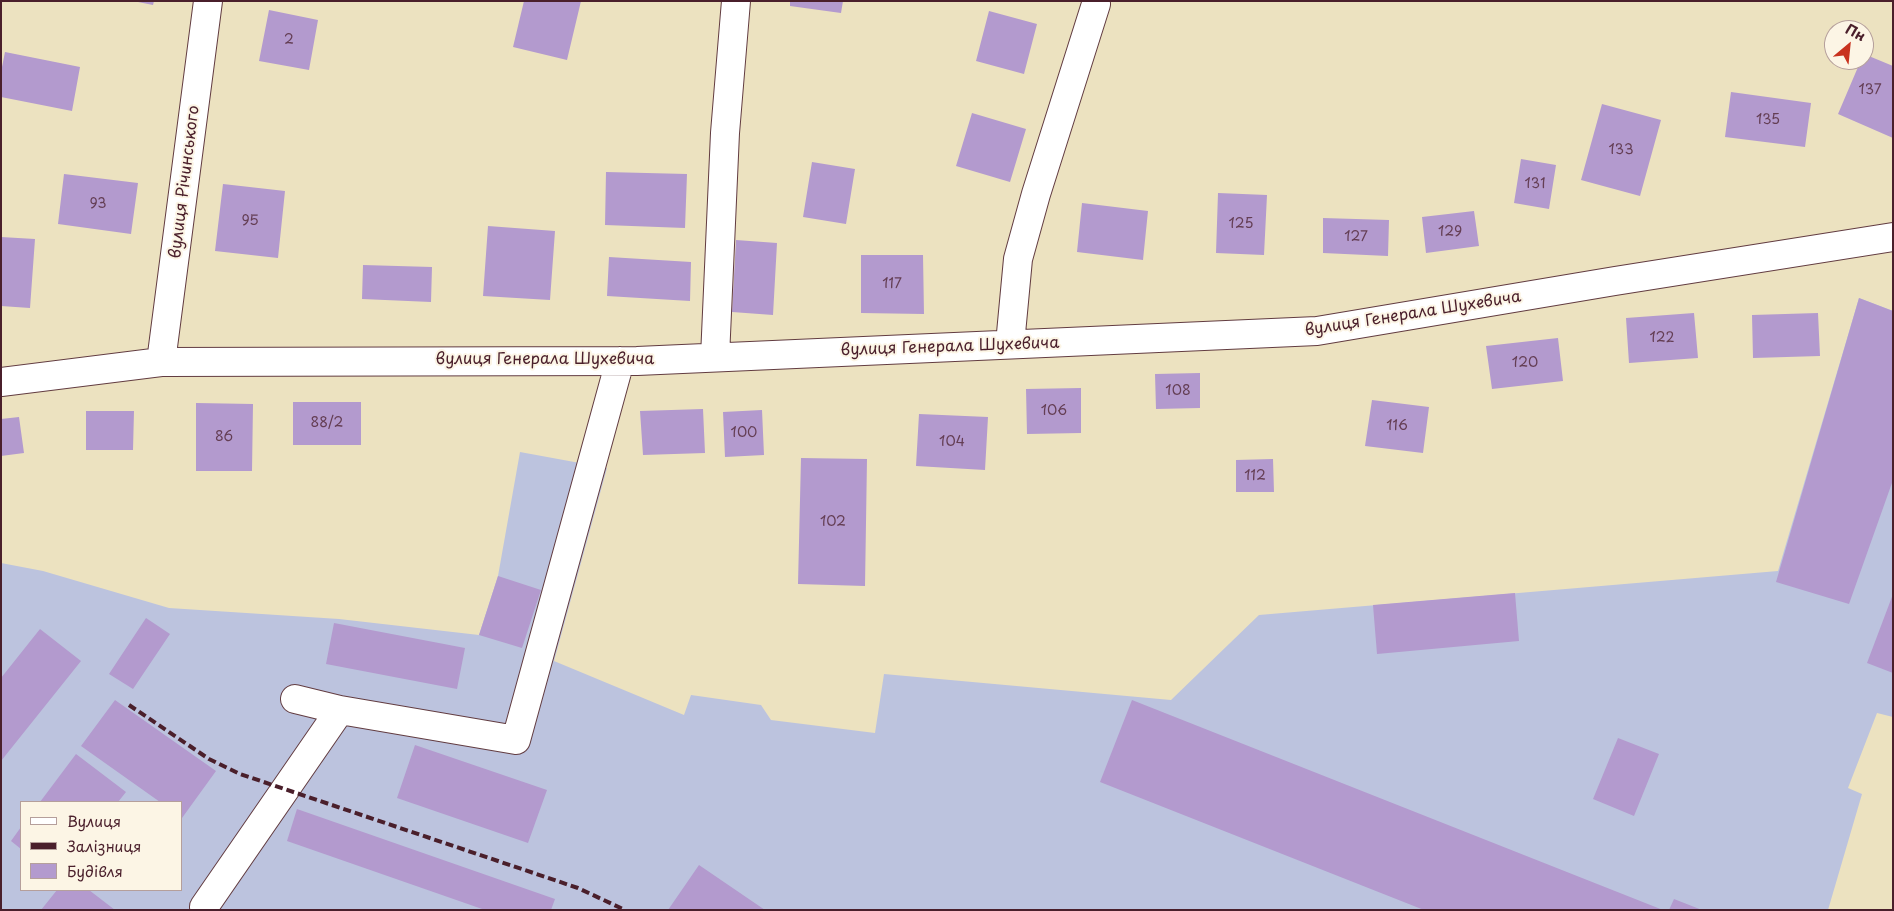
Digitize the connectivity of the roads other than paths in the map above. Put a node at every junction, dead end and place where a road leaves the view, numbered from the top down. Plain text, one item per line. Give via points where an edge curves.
1 (208, 1) edge
2 (736, 1) edge
3 (1096, 4) dead end
4 (1893, 237) edge
5 (1010, 344) junction
6 (714, 357) junction
7 (620, 361) junction
8 (161, 362) junction
9 (1, 382) edge
10 (295, 699) dead end
11 (340, 710) junction
12 (204, 906) dead end

1 - 8 street, вулиця Річинського
2 - 6 street via 725,133
3 - 5 street via 1018,259
4 - 5 street, вулиця Генерала Шухевича via 1317,331
5 - 6 street, вулиця Генерала Шухевича
6 - 7 street, вулиця Генерала Шухевича
7 - 8 street, вулиця Генерала Шухевича
7 - 11 street via 516,740
8 - 9 street, вулиця Генерала Шухевича
10 - 11 street
11 - 12 street

